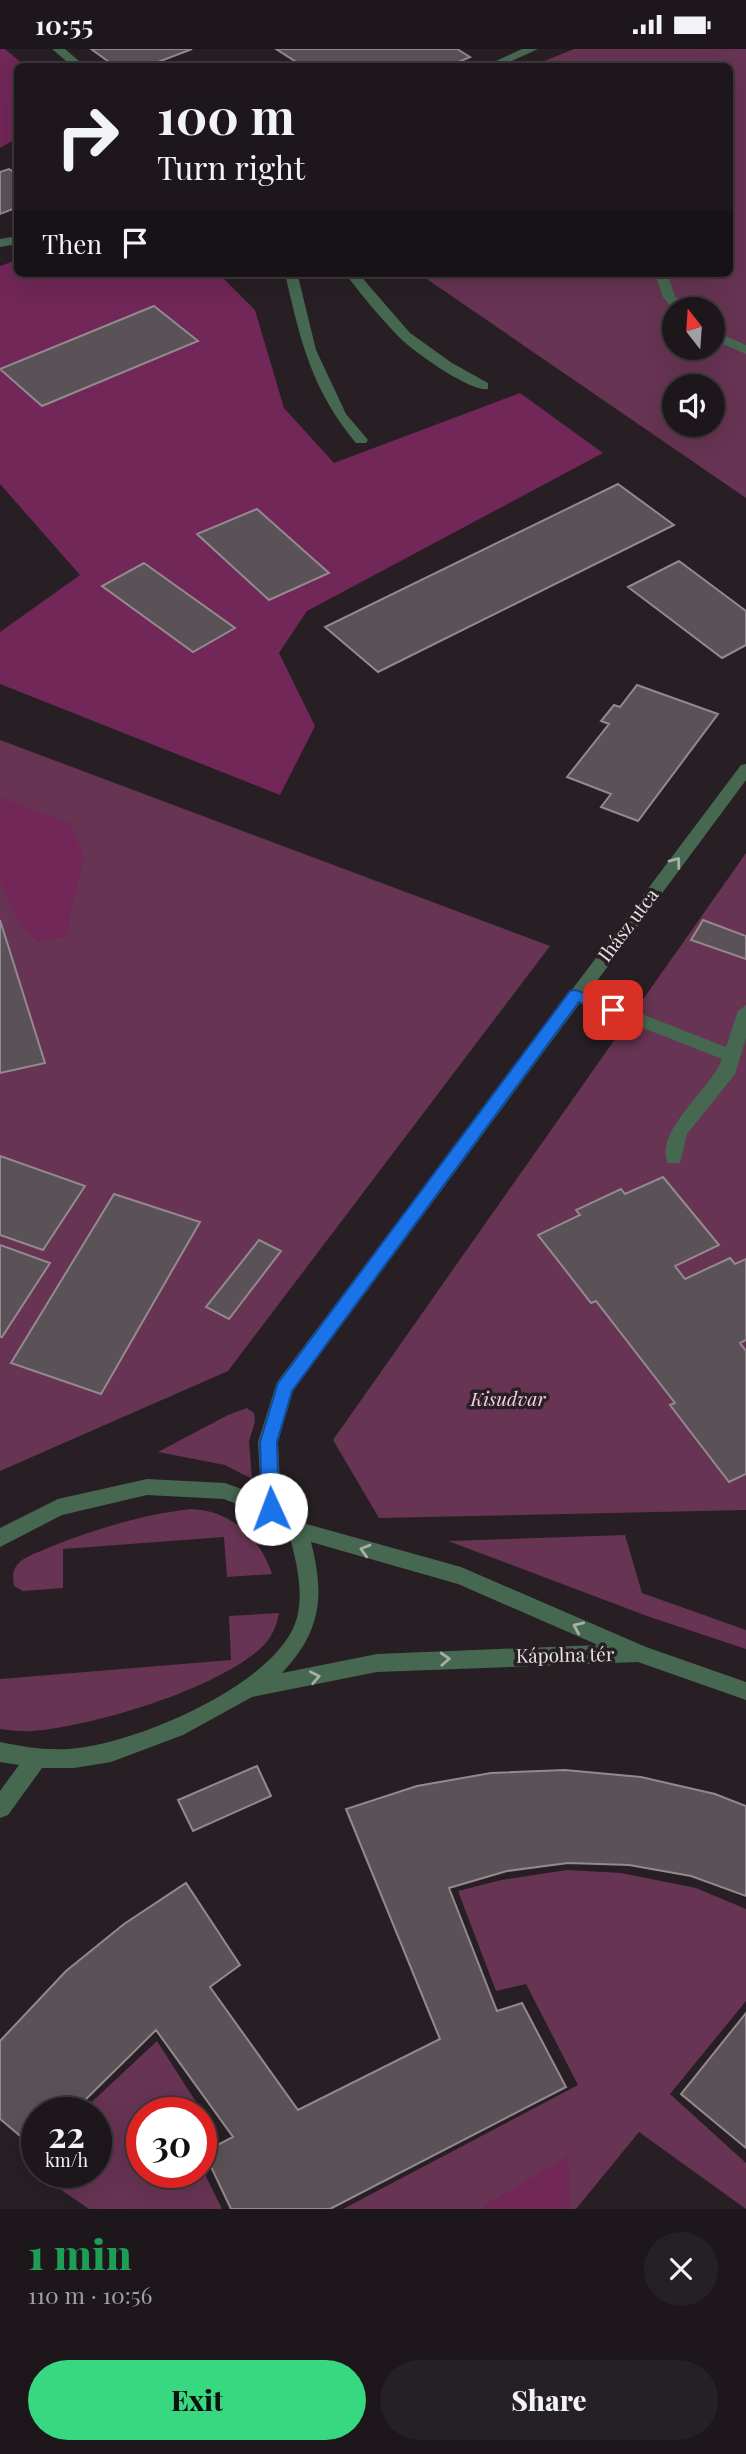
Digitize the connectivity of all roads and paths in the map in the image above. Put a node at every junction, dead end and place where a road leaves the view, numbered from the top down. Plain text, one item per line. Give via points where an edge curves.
1 (58, 49) edge
2 (532, 49) edge
3 (76, 63) edge
4 (498, 63) edge
5 (292, 277) edge
6 (354, 277) edge
7 (662, 277) edge
8 (669, 297) edge
9 (725, 340) edge
10 (746, 350) edge
11 (483, 386) dead end
12 (361, 440) dead end
13 (746, 769) edge
14 (576, 995) junction
15 (746, 1011) edge
16 (732, 1056) junction
17 (674, 1158) dead end
18 (271, 1509) junction
19 (298, 1530) junction
20 (0, 1538) edge
21 (641, 1654) junction
22 (252, 1688) junction
23 (746, 1691) edge
24 (0, 1752) edge
25 (36, 1759) junction
26 (0, 1808) edge

1 - 3 street
2 - 4 street
5 - 12 street via 309,350 340,415
6 - 11 street via 404,336
7 - 8 street
9 - 10 street
14 -> 13 street, Ihász utca
14 - 16 street
14 - 18 street, Ihász utca via 284,1388 268,1442
15 - 16 street
16 - 17 street via 726,1074 679,1132
18 - 19 street, Kápolna tér
18 - 20 street, Kápolna tér via 225,1491 147,1487 58,1507
21 -> 19 street, Kápolna tér via 461,1576
19 - 22 street, Kápolna tér via 308,1566 305,1625 291,1651
22 -> 21 street, Kápolna tér via 377,1663
21 - 23 street
22 - 25 street, Kápolna tér via 147,1742 85,1757
24 - 25 street, Kápolna tér
25 - 26 street

